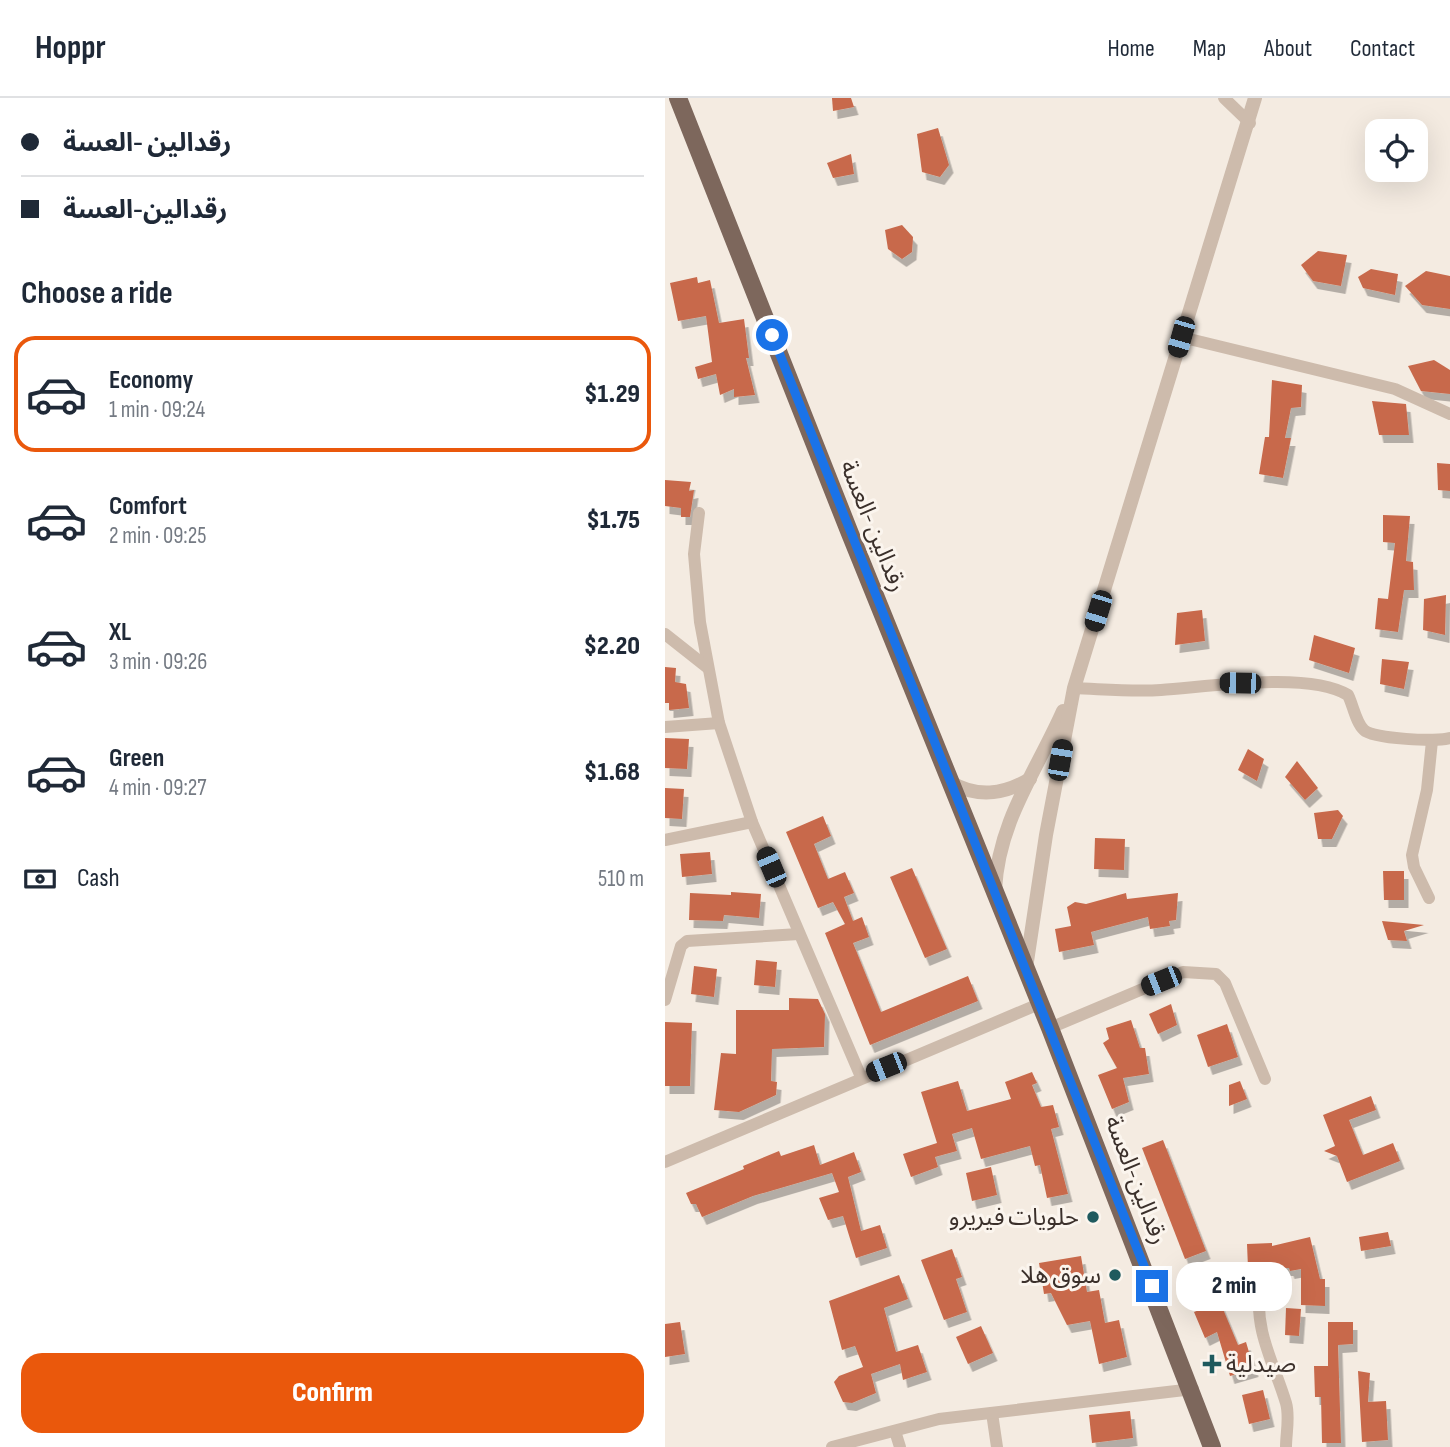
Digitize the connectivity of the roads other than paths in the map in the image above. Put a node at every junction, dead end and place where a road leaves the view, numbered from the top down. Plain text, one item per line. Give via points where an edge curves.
1 (678, 98) edge
2 (1224, 98) edge
3 (1255, 98) edge
4 (1249, 123) junction
5 (1181, 337) junction
6 (1450, 414) edge
7 (699, 513) dead end
8 (665, 634) edge
9 (708, 668) junction
10 (1074, 688) junction
11 (719, 723) junction
12 (665, 727) edge
13 (1450, 738) edge
14 (1432, 741) junction
15 (1031, 778) junction
16 (950, 782) junction
17 (752, 822) junction
18 (665, 840) edge
19 (994, 894) junction
20 (1429, 898) dead end
21 (799, 934) junction
22 (1026, 971) junction
23 (665, 1000) edge
24 (1039, 1004) junction
25 (1051, 1028) junction
26 (861, 1077) junction
27 (1265, 1079) dead end
28 (665, 1162) edge
29 (1260, 1288) dead end
30 (1193, 1389) junction
31 (992, 1413) junction
32 (895, 1431) junction
33 (832, 1447) edge
34 (900, 1447) edge
35 (997, 1447) edge
36 (1212, 1447) edge
37 (1286, 1447) edge

1 - 16 main road, رقدالين -العسة
2 - 4 street
3 - 4 street
4 - 5 street
5 - 6 street via 1395,389
5 - 10 street
7 - 9 street via 694,554
8 - 9 street
9 - 11 street
10 - 14 street via 1159,691 1222,683 1323,685 1349,695 1360,724 1370,734
10 - 15 street
10 - 22 street
11 - 12 street
11 - 17 street
13 - 14 street
14 - 20 street via 1427,790 1412,855
15 - 16 street via 1015,788 982,793
15 - 19 street via 999,845
16 - 19 main road, رقدالين -العسة
17 - 18 street
17 - 21 street
19 - 22 main road, رقدالين -العسة
21 - 23 street via 687,941 681,946
21 - 26 street
22 - 24 main road, رقدالين-العسة
24 - 25 main road, رقدالين-العسة
24 - 26 street
25 - 27 street via 1183,972 1216,974 1225,983
25 - 30 main road, رقدالين-العسة
26 - 28 street
29 - 37 street via 1256,1312 1287,1405
30 - 31 street
30 - 36 main road, رقدالين-العسة
31 - 32 street via 939,1419
31 - 35 street
32 - 33 street
32 - 34 street

